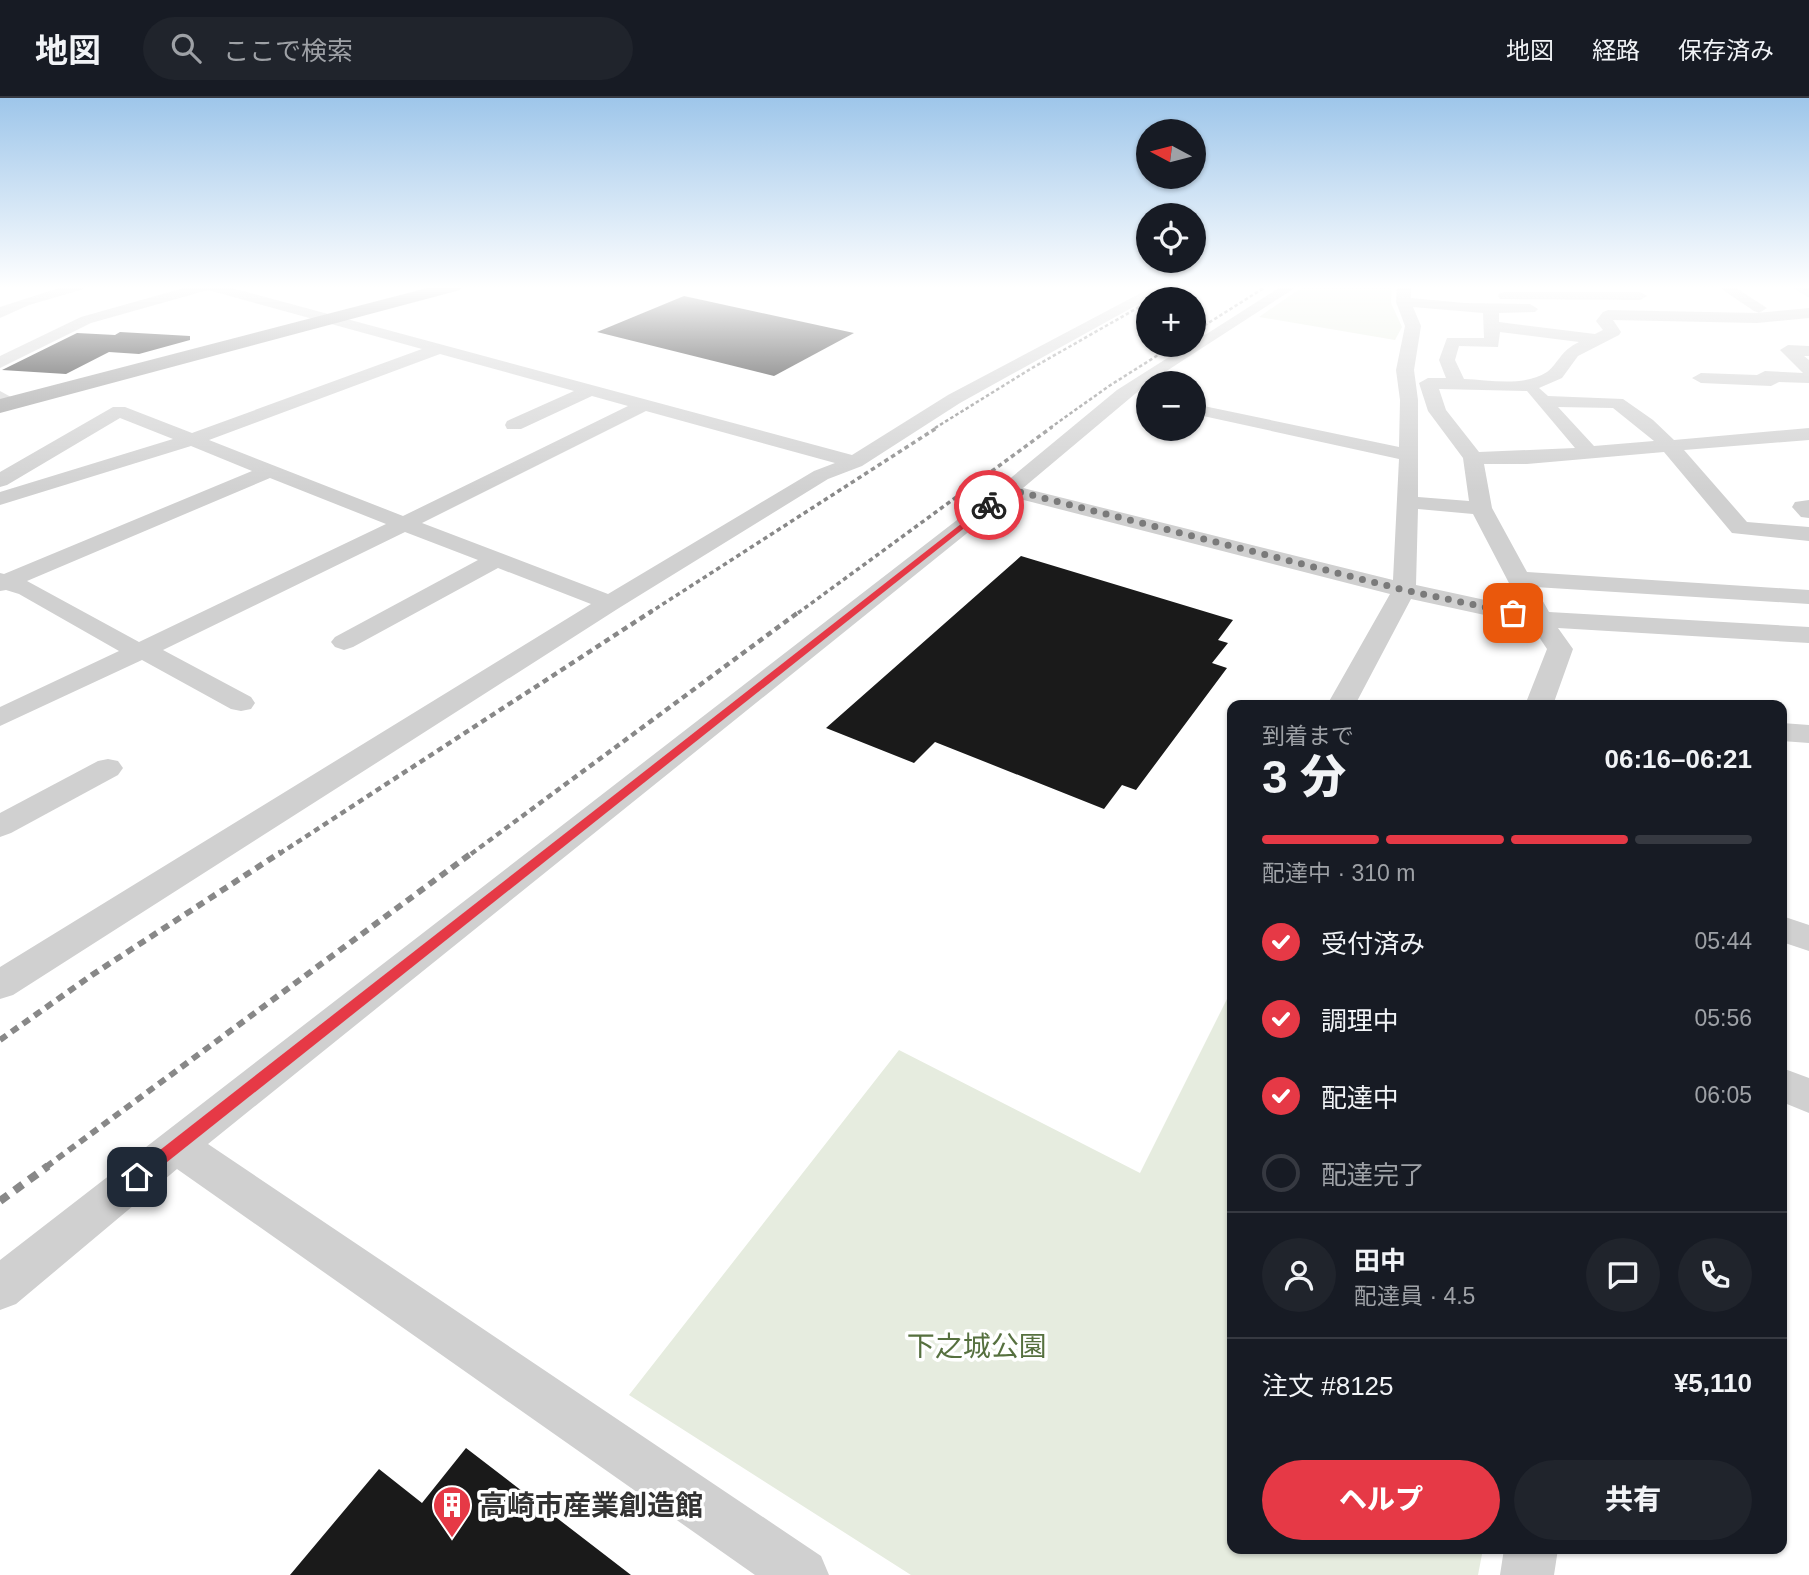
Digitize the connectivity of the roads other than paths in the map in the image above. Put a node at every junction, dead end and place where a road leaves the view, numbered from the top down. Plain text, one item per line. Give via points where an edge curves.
1 (16, 355) edge
2 (171, 355) edge
3 (422, 355) edge
4 (459, 355) edge
5 (1036, 355) edge
6 (1195, 355) edge
7 (1408, 355) edge
8 (1449, 355) edge
9 (1570, 355) edge
10 (1793, 355) edge
11 (0, 363) edge
12 (1809, 369) edge
13 (1172, 371) edge
14 (1701, 378) dead end
15 (1809, 379) edge
16 (1457, 383) junction
17 (1528, 386) junction
18 (589, 391) junction
19 (1136, 397) edge
20 (1, 399) edge
21 (1545, 401) junction
22 (643, 405) junction
23 (1206, 412) edge
24 (513, 425) dead end
25 (1809, 433) edge
26 (191, 440) junction
27 (1666, 444) junction
28 (1588, 451) junction
29 (1409, 455) junction
30 (1473, 458) junction
31 (855, 462) junction
32 (270, 471) junction
33 (0, 481) edge
34 (1008, 489) junction
35 (0, 499) edge
36 (1407, 502) junction
37 (1809, 506) edge
38 (1481, 508) junction
39 (1809, 512) edge
40 (404, 524) junction
41 (1809, 534) edge
42 (496, 560) junction
43 (1518, 579) junction
44 (2, 581) edge
45 (1404, 590) junction
46 (1809, 597) edge
47 (610, 603) junction
48 (1540, 619) junction
49 (1809, 635) edge
50 (344, 642) dead end
51 (140, 650) junction
52 (1344, 700) edge
53 (1541, 700) edge
54 (241, 703) dead end
55 (0, 718) edge
56 (1787, 732) edge
57 (1809, 734) edge
58 (108, 768) dead end
59 (0, 826) edge
60 (1787, 931) edge
61 (1809, 938) edge
62 (0, 985) edge
63 (1787, 1087) edge
64 (1809, 1096) edge
65 (176, 1145) junction
66 (0, 1288) edge
67 (1530, 1554) edge
68 (802, 1575) edge
69 (1527, 1575) edge

1 - 11 street
2 - 20 highway
3 - 26 street
4 - 18 street
5 - 31 street via 954,399
6 - 13 street
7 - 29 street
8 - 16 street
9 - 17 street via 1556,374
10 - 12 street
14 - 15 street
16 - 17 street
16 - 30 street via 1428,383 1437,411
17 - 21 street
18 - 22 street
18 - 24 street
19 - 34 street
21 - 27 street via 1617,403
21 - 28 street
22 - 31 street
22 - 40 street
23 - 29 street
25 - 27 street
26 - 32 street
26 - 33 street via 119,411
26 - 35 street
27 - 28 street
27 - 41 street via 1740,528
28 - 30 street
29 - 36 street
30 - 38 street
31 - 47 street via 821,475
32 - 40 street
32 - 44 street
34 - 45 street
34 - 65 street
36 - 38 street
36 - 45 street
37 - 39 street via 1803,507
38 - 43 street
40 - 42 street
40 - 51 street
42 - 47 street
42 - 50 street
43 - 46 street
43 - 48 street
44 - 51 street via 27,589
45 - 48 street
45 - 52 street
47 - 62 street
48 - 49 street
48 - 53 street via 1560,649
51 - 54 street
51 - 55 street
56 - 57 street
58 - 59 street
60 - 61 street
63 - 64 street
65 - 66 street
65 - 68 street
67 - 69 street

